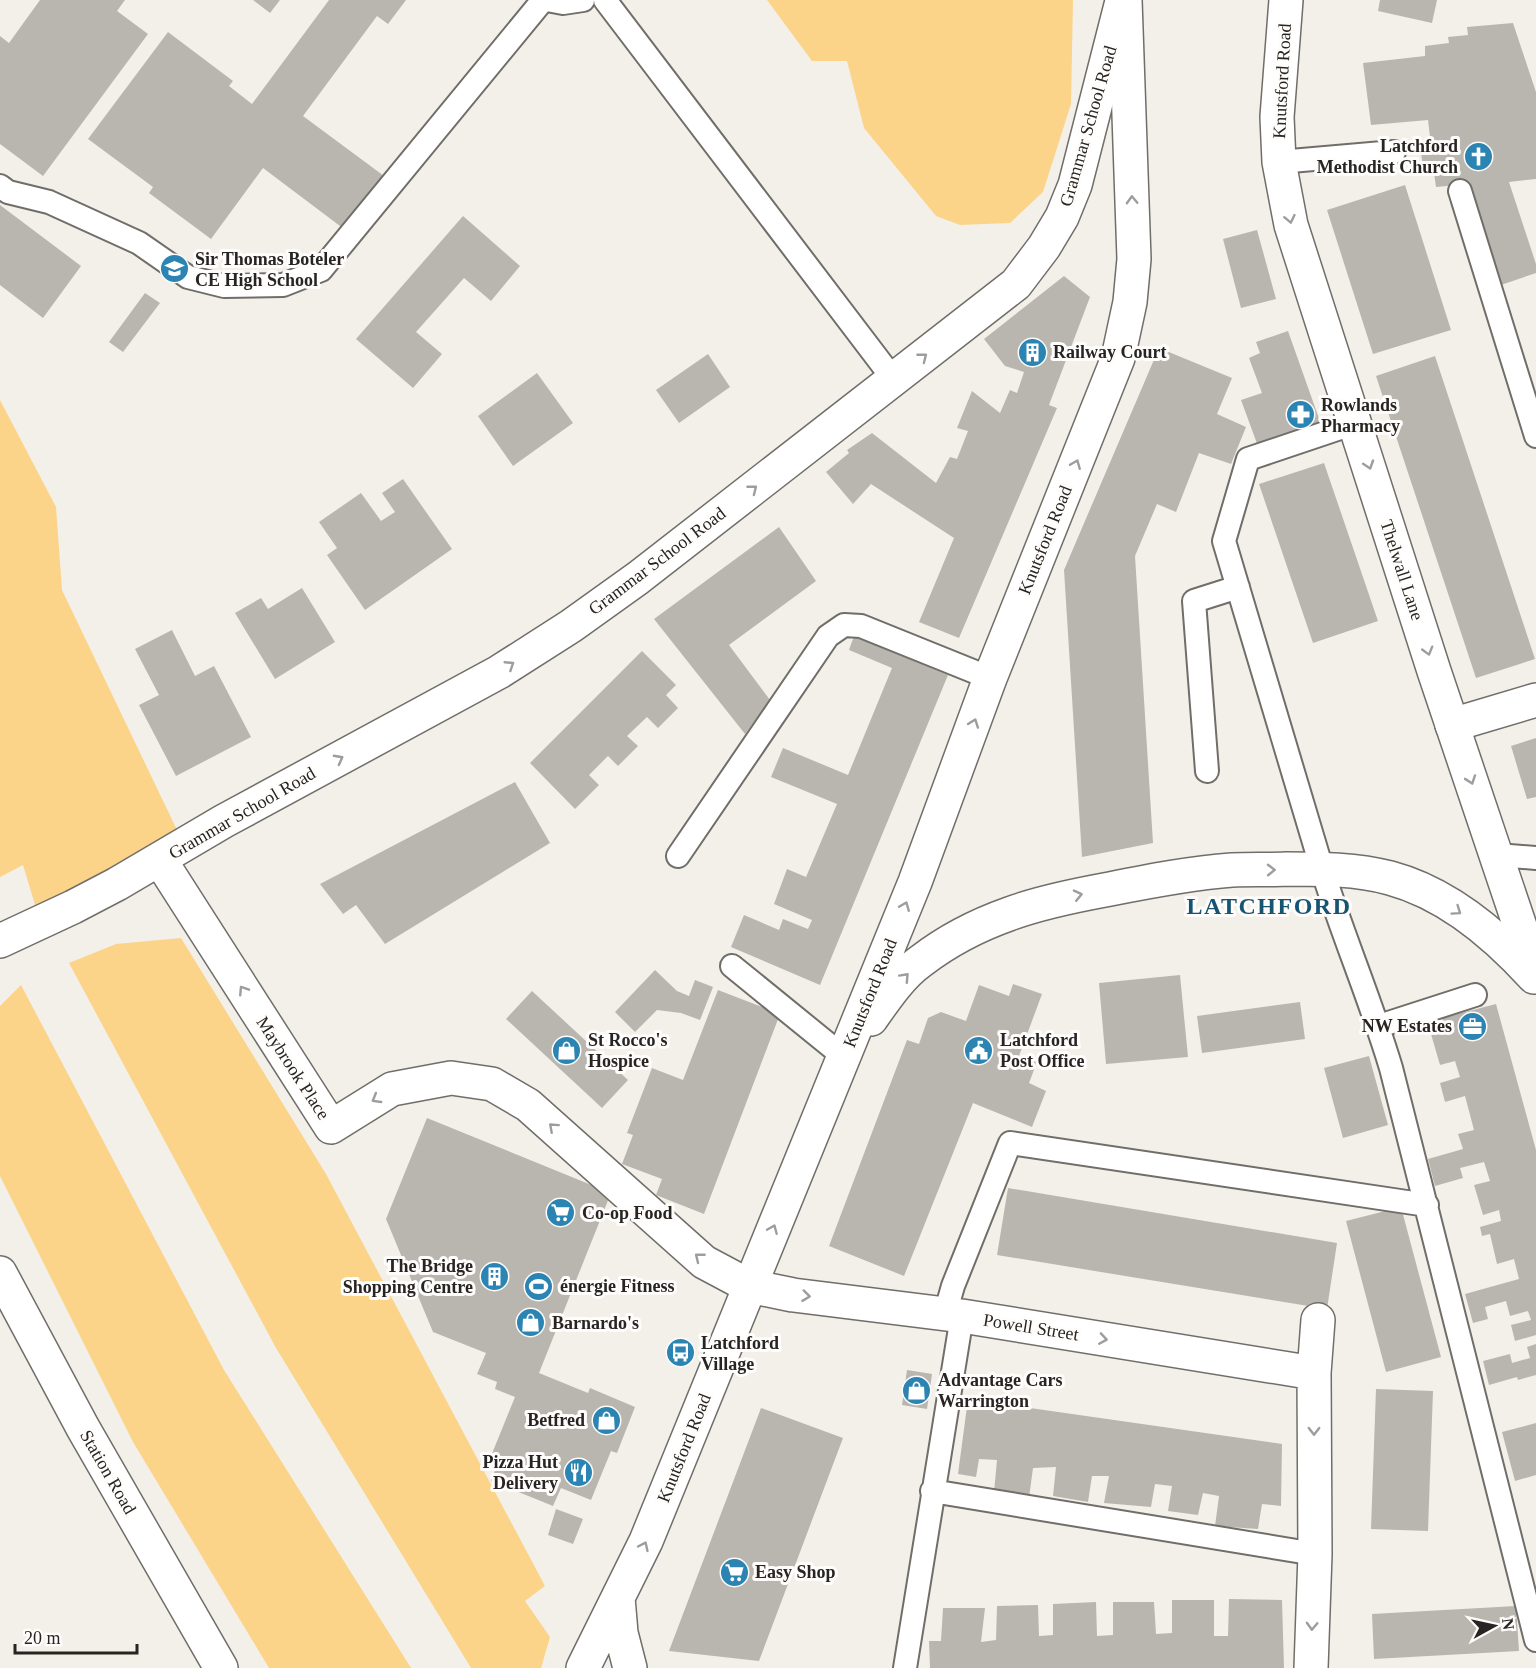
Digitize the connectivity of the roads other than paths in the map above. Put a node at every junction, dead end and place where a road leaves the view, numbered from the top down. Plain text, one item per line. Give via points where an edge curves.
1 (545, 0) edge
2 (583, 0) edge
3 (604, 0) edge
4 (1124, 0) edge
5 (1286, 0) edge
6 (1394, 152) dead end
7 (1279, 162) junction
8 (0, 186) edge
9 (1460, 191) dead end
10 (894, 380) junction
11 (1355, 423) junction
12 (1536, 436) edge
13 (1238, 587) junction
14 (990, 678) junction
15 (1536, 700) edge
16 (1452, 725) junction
17 (1207, 771) dead end
18 (1497, 855) junction
19 (678, 856) dead end
20 (1536, 858) edge
21 (160, 860) junction
22 (1322, 869) junction
23 (0, 941) edge
24 (732, 966) dead end
25 (1536, 974) edge
26 (1536, 979) edge
27 (1475, 995) dead end
28 (1379, 1026) junction
29 (844, 1057) junction
30 (1427, 1205) junction
31 (0, 1273) edge
32 (749, 1287) junction
33 (954, 1315) junction
34 (1318, 1320) dead end
35 (1314, 1373) junction
36 (932, 1491) junction
37 (1315, 1554) junction
38 (618, 1598) junction
39 (1536, 1640) edge
40 (221, 1668) edge
41 (582, 1668) edge
42 (630, 1668) edge
43 (905, 1668) edge
44 (1311, 1668) edge

1 - 2 lane
1 - 8 lane via 321,270 283,285 224,286 188,277 138,243 49,202 8,192
3 - 10 lane
10 -> 4 main road, Grammar School Road via 1016,284 1044,247 1075,185
14 -> 4 main road, Knutsford Road via 1118,358 1130,302 1134,259
5 - 7 main road, Knutsford Road via 1277,117
6 - 7 lane
7 -> 11 main road, Thelwall Lane via 1291,225
9 - 12 lane
21 -> 10 main road, Grammar School Road via 224,821 499,672 571,626
11 - 13 lane via 1248,459 1224,541
11 -> 16 main road, Thelwall Lane
13 - 17 lane via 1194,601
13 - 22 lane
14 - 19 lane via 861,626 844,625 828,636
29 -> 14 main road, Knutsford Road via 915,882
15 - 16 main road
16 -> 18 main road, Thelwall Lane
18 - 20 lane
18 - 25 main road, Thelwall Lane
21 - 23 main road, Grammar School Road
32 -> 21 main road, Maybrook Place via 704,1262 528,1105 492,1084 451,1078 393,1089 331,1127
22 -> 26 main road, Knutsford Road via 1392,878 1431,894 1486,932
22 - 28 lane
29 -> 22 main road, Knutsford Road via 889,994 919,962 956,938 1010,914 1155,880 1231,870
24 - 29 lane
27 - 28 lane
28 - 30 lane
32 -> 29 main road, Knutsford Road
30 - 33 lane via 1010,1143 953,1286
30 - 39 lane
31 - 40 main road, Station Road via 83,1428
32 -> 33 main road, Powell Street
38 -> 32 main road, Knutsford Road via 646,1541
33 -> 35 main road, Powell Street
33 - 36 lane
34 - 35 main road
35 -> 37 main road
36 - 37 lane
36 - 43 lane
37 -> 44 main road
38 - 41 main road, Knutsford Road
38 - 42 main road

